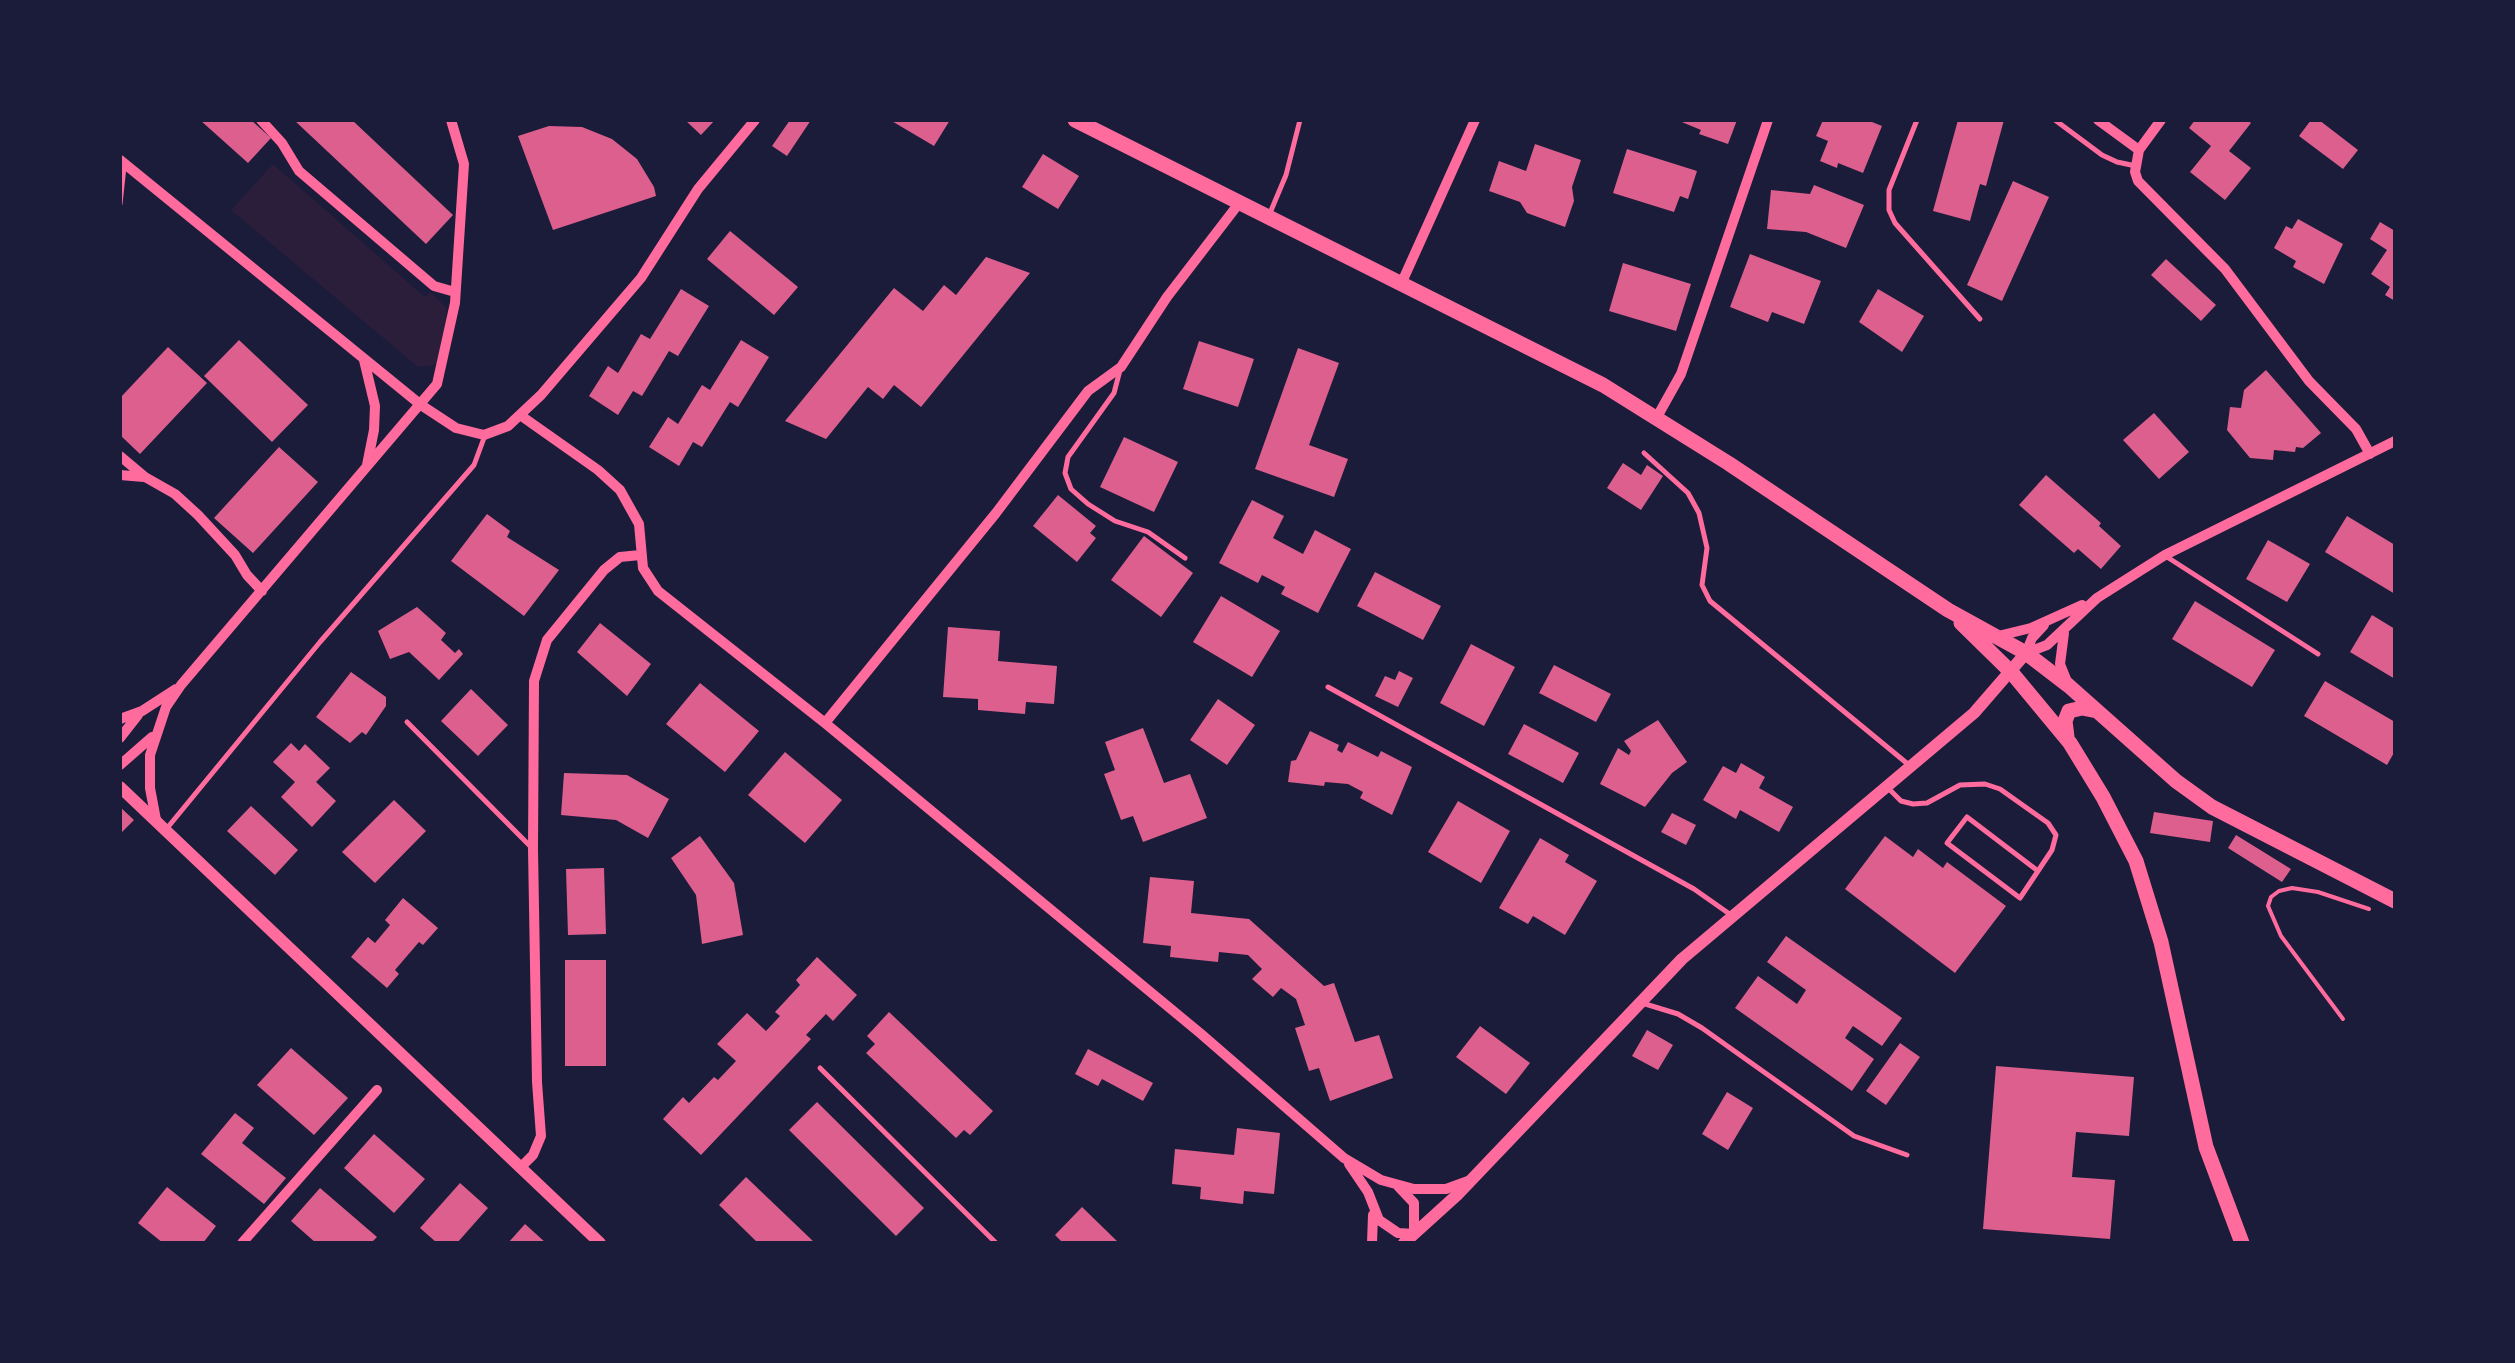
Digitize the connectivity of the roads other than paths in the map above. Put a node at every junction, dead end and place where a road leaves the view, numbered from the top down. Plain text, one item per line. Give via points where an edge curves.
1 (262, 120) edge
2 (452, 120) edge
3 (755, 120) edge
4 (1075, 120) edge
5 (1300, 120) edge
6 (1475, 120) edge
7 (1768, 120) edge
8 (1918, 120) edge
9 (2055, 120) edge
10 (2098, 120) edge
11 (2161, 120) edge
12 (2140, 150) junction
13 (122, 162) edge
14 (2136, 166) junction
15 (1240, 202) junction
16 (120, 204) edge
17 (1269, 216) junction
18 (1402, 282) junction
19 (455, 292) junction
20 (1980, 319) dead end
21 (364, 359) junction
22 (1121, 367) junction
23 (421, 406) junction
24 (520, 416) junction
25 (1657, 417) junction
26 (484, 434) junction
27 (2395, 441) edge
28 (2395, 450) edge
29 (1644, 452) dead end
30 (2372, 453) junction
31 (120, 456) edge
32 (365, 471) junction
33 (120, 475) edge
34 (145, 477) junction
35 (640, 555) junction
36 (2164, 555) junction
37 (1185, 558) dead end
38 (262, 591) junction
39 (2097, 598) junction
40 (1948, 610) junction
41 (2051, 619) junction
42 (2066, 628) junction
43 (1998, 636) junction
44 (2026, 653) junction
45 (2318, 654) dead end
46 (2012, 673) junction
47 (181, 685) junction
48 (2069, 686) junction
49 (1328, 687) dead end
50 (142, 711) junction
51 (2097, 711) junction
52 (120, 719) edge
53 (407, 722) dead end
54 (825, 723) junction
55 (158, 728) junction
56 (120, 738) edge
57 (2070, 744) junction
58 (120, 764) edge
59 (1911, 767) junction
60 (120, 787) edge
61 (1888, 787) junction
62 (161, 824) junction
63 (533, 849) junction
64 (2038, 871) junction
65 (2389, 898) edge
66 (1731, 915) junction
67 (1639, 1002) junction
68 (820, 1068) dead end
69 (378, 1090) dead end
70 (1907, 1155) dead end
71 (1344, 1158) junction
72 (520, 1168) junction
73 (1472, 1179) junction
74 (1398, 1186) junction
75 (1373, 1209) junction
76 (584, 1237) edge
77 (1409, 1239) edge
78 (242, 1243) edge
79 (600, 1243) edge
80 (996, 1243) edge
81 (1372, 1243) edge
82 (2242, 1243) edge

1 - 19 street via 300,172 434,286
2 - 19 street via 464,164
3 - 24 street via 698,189 640,278
4 - 15 main road
5 - 17 lane
6 - 18 street
7 - 25 street via 1681,374
8 - 20 lane via 1889,190 1888,210
9 - 14 lane via 2102,154
10 - 12 street
11 - 12 street
12 - 14 street
13 - 16 lane
13 - 21 street
14 - 30 street via 2138,182 2225,269
15 - 17 main road
15 - 22 street
17 - 18 main road
18 - 25 main road
19 - 23 street via 440,374
21 - 23 street
21 - 32 street via 375,406
22 - 37 lane via 1114,393 1068,457 1065,473 1071,490 1088,504
22 - 54 street via 1088,391
23 - 26 street via 456,428
23 - 32 street
24 - 26 street
24 - 35 street via 620,490 640,524
25 - 40 main road
26 - 62 lane via 474,466
27 - 30 street
28 - 30 street
29 - 59 lane via 1688,493 1699,513 1707,548 1702,585 1710,600
30 - 36 street
31 - 34 street
32 - 38 street
33 - 34 street
34 - 38 street via 198,514
35 - 54 street via 658,591
35 - 63 street via 620,557 604,570 542,650 532,715
36 - 39 street
36 - 45 lane
38 - 47 street
39 - 41 street
39 - 42 street
40 - 43 main road
40 - 46 main road
41 - 43 street
41 - 44 street
42 - 44 street via 2047,646
42 - 48 street via 2060,653
43 - 44 main road
44 - 46 street
44 - 48 main road
46 - 57 main road
46 - 59 street
47 - 50 street
47 - 55 street
48 - 51 main road
49 - 66 lane
50 - 52 street
50 - 56 street
51 - 57 main road via 2069,711
51 - 65 main road via 2212,807
53 - 63 lane
54 - 71 street
55 - 58 street
55 - 62 street via 149,768
57 - 82 main road via 2141,876 2206,1146
59 - 61 street
60 - 62 street
61 - 64 lane via 1913,804 1968,784 2000,789 2054,831 2054,846
61 - 66 street
62 - 72 street
63 - 72 street via 541,1136
64 - 64 lane via 1966,818 1947,843 2020,898
66 - 67 street
67 - 70 lane via 1702,1028 1854,1136
67 - 73 street
68 - 80 lane
69 - 78 street
71 - 74 street
71 - 75 street
72 - 76 street
73 - 74 street via 1446,1188
73 - 77 street
74 - 77 street via 1414,1203
75 - 77 street
75 - 81 street
76 - 79 street

